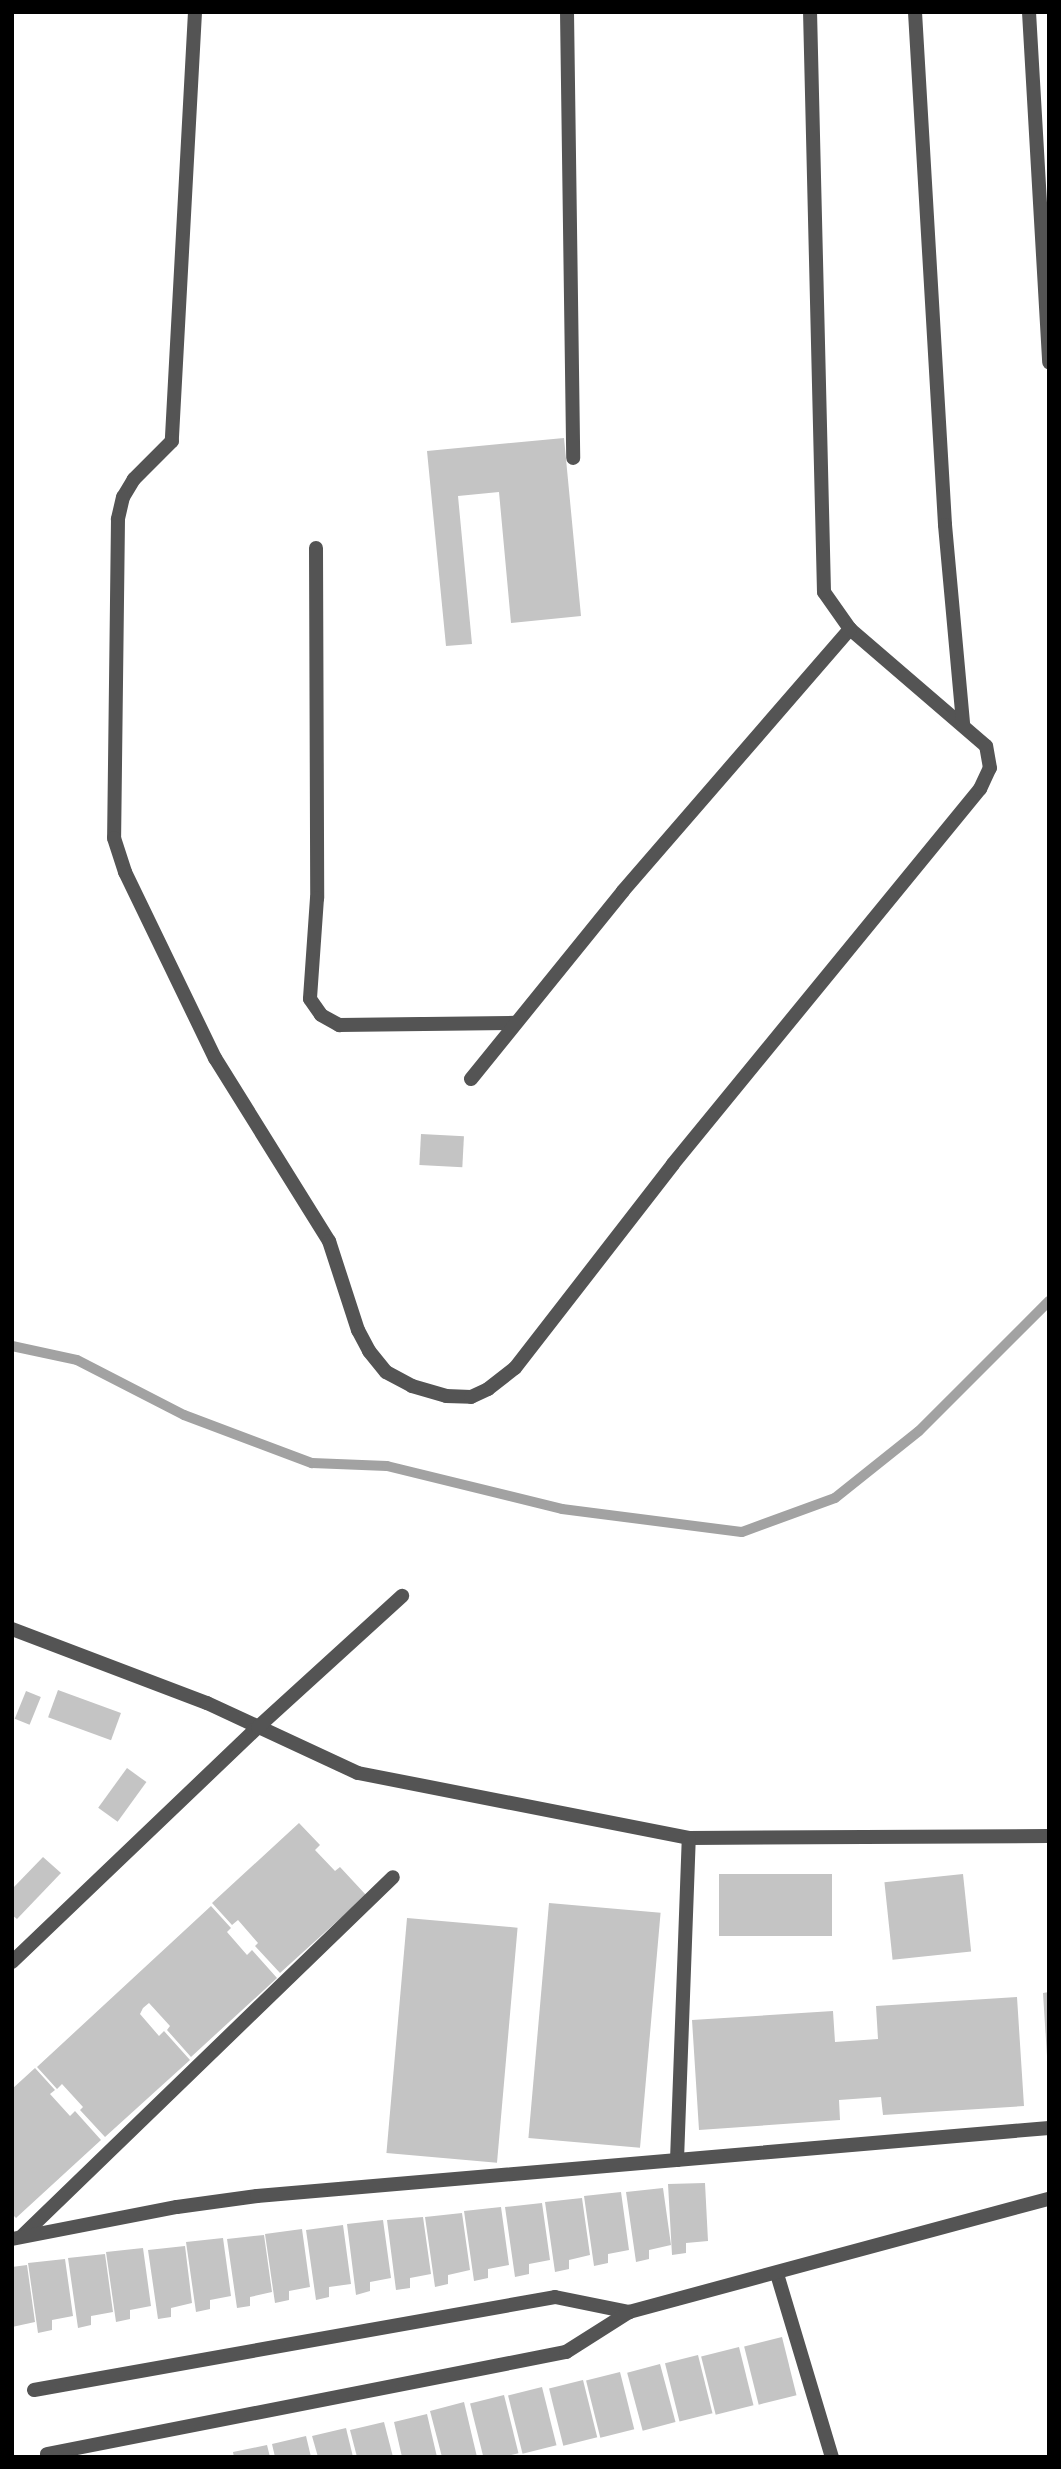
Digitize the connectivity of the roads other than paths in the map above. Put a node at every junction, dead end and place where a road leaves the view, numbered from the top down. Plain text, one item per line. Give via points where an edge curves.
1 (195, 12) edge
2 (567, 12) edge
3 (810, 12) edge
4 (915, 12) edge
5 (1029, 12) edge
6 (1049, 362) edge
7 (573, 458) dead end
8 (316, 548) dead end
9 (850, 629) junction
10 (963, 724) junction
11 (515, 1023) junction
12 (471, 1079) dead end
13 (402, 1596) dead end
14 (12, 1629) edge
15 (258, 1727) junction
16 (1049, 1836) edge
17 (689, 1838) junction
18 (393, 1877) dead end
19 (12, 1962) edge
20 (1049, 2128) edge
21 (677, 2160) junction
22 (1049, 2199) edge
23 (17, 2238) edge
24 (777, 2274) junction
25 (629, 2312) junction
26 (34, 2389) dead end
27 (47, 2454) dead end
28 (832, 2457) edge

1 - 10 street via 172,441 135,479 123,497 118,519 114,838 125,872 215,1058 330,1241 358,1330 386,1372 412,1386 446,1396 471,1397 515,1368 673,1164 980,789 990,768 986,746
2 - 7 street
3 - 9 street via 824,592
4 - 10 street via 945,525
5 - 6 street
8 - 11 street via 317,898 310,999 321,1015 339,1025
9 - 10 street
9 - 11 street
11 - 12 street
13 - 15 street
14 - 15 street
15 - 17 street via 358,1773
15 - 19 street
16 - 17 street
17 - 21 street
18 - 23 street
20 - 21 street
21 - 23 street via 257,2196
22 - 24 street
24 - 25 street
24 - 28 street
25 - 26 street via 555,2297
25 - 27 street via 566,2352

